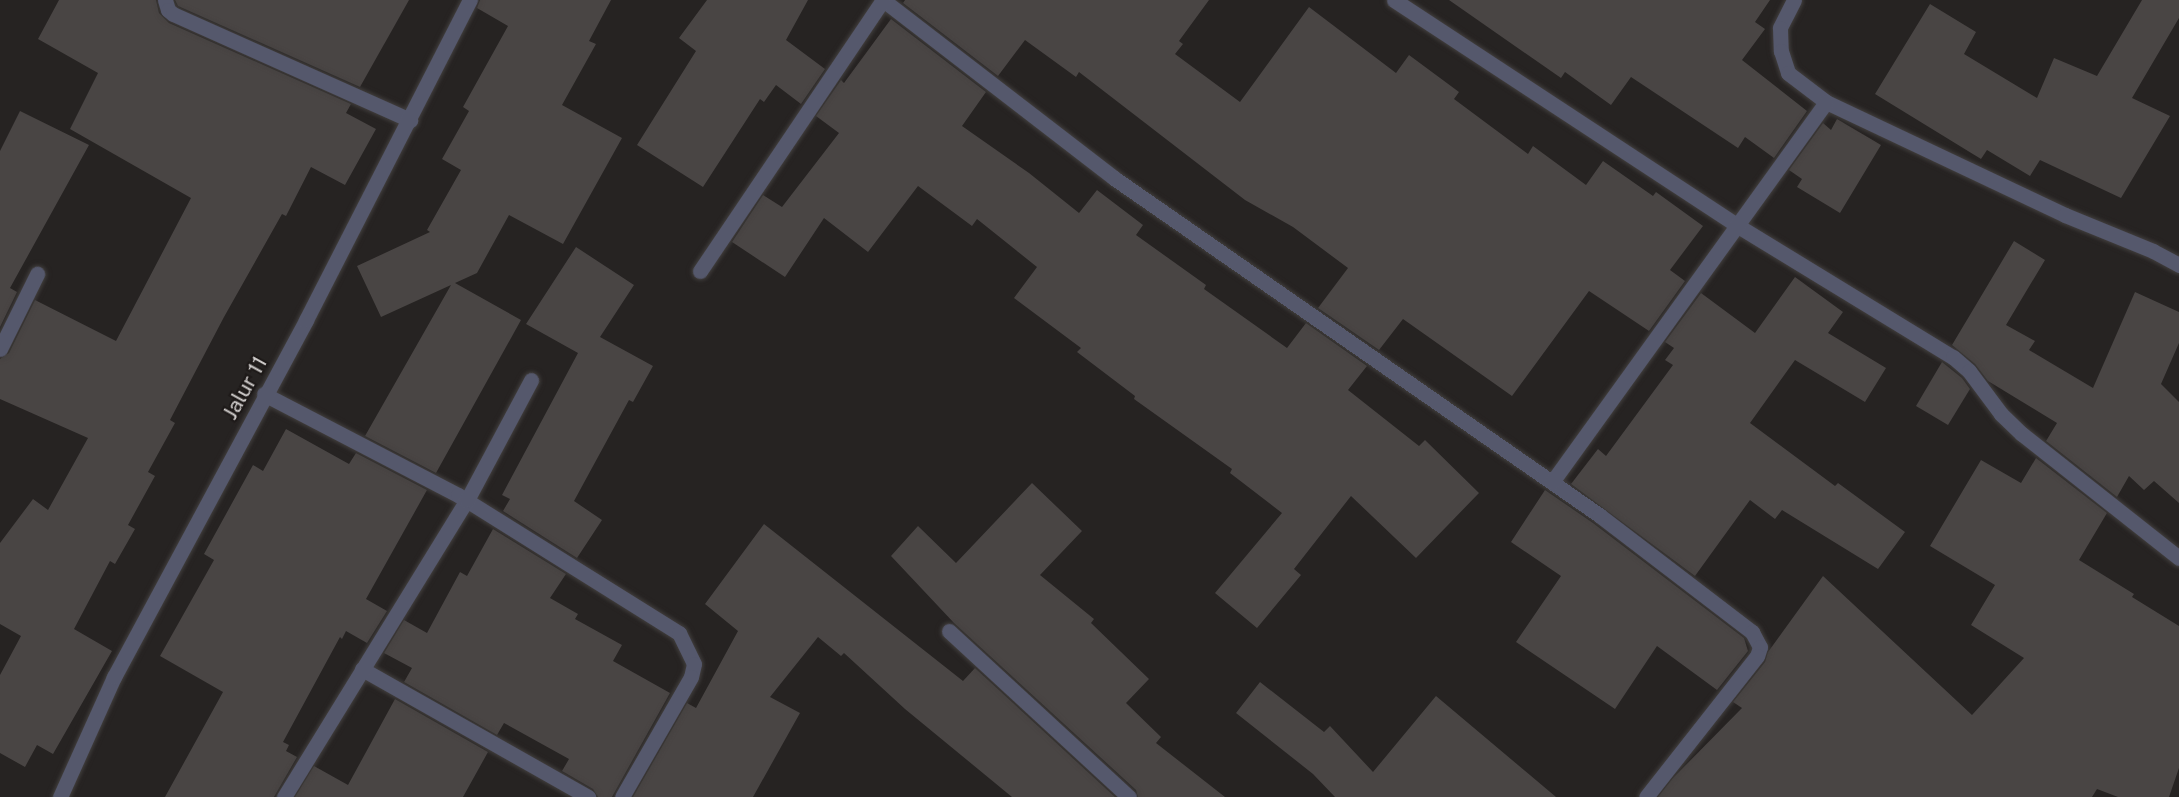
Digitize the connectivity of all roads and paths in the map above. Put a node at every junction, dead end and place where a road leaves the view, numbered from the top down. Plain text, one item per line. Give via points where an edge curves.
1 (165, 0) edge
2 (470, 0) edge
3 (883, 0) edge
4 (1394, 0) edge
5 (1794, 0) edge
6 (1826, 102) junction
7 (410, 120) junction
8 (1738, 226) junction
9 (2179, 265) edge
10 (700, 271) dead end
11 (37, 274) dead end
12 (0, 350) edge
13 (531, 380) dead end
14 (264, 394) junction
15 (1552, 482) junction
16 (467, 501) junction
17 (2179, 558) edge
18 (949, 631) dead end
19 (362, 669) junction
20 (60, 797) edge
21 (284, 797) edge
22 (588, 797) edge
23 (622, 797) edge
24 (1129, 797) edge
25 (1646, 797) edge

1 - 7 street via 173,15
2 - 7 street, Jalur 11
3 - 10 street
3 - 15 street via 1114,178
4 - 8 street
5 - 6 street via 1780,28 1781,51 1788,73
6 - 8 street
6 - 9 street
7 - 14 street, Jalur 11
8 - 15 street
8 - 17 street via 1953,357 2022,434
11 - 12 street
13 - 16 street
14 - 16 street
14 - 20 street, Jalur 11 via 114,677
15 - 25 street via 1752,632 1760,646 1757,656
16 - 19 street
16 - 23 street via 679,633 688,647 694,664 692,676
18 - 24 street
19 - 21 street
19 - 22 street

